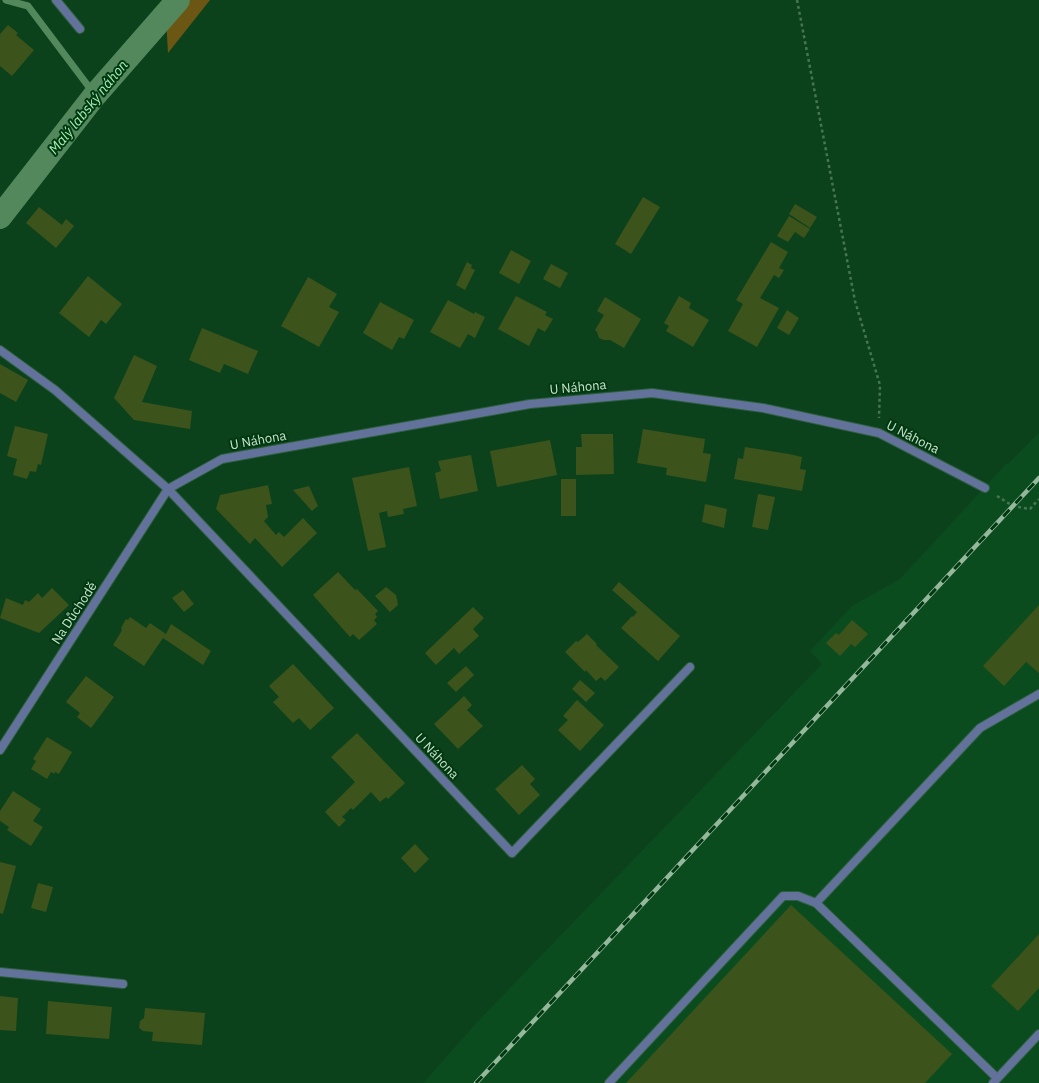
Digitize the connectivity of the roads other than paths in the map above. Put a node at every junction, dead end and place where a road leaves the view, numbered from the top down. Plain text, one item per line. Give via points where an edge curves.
1 (56, 0) edge
2 (80, 30) dead end
3 (0, 350) edge
4 (985, 488) road end
5 (168, 489) junction
6 (690, 667) dead end
7 (1039, 694) edge
8 (0, 750) edge
9 (816, 903) junction
10 (0, 972) edge
11 (123, 984) dead end
12 (1039, 1034) edge
13 (995, 1081) edge
14 (609, 1083) edge

1 - 2 street
3 - 5 street, U Náhona via 55,390
4 - 5 street, U Náhona via 879,433 764,408 652,393 530,404 222,459
5 - 6 street, U Náhona via 512,853
5 - 8 street, Na Důchodě
7 - 9 street via 980,728
9 - 13 street
9 - 14 street via 798,896 783,896
10 - 11 street
12 - 13 street

